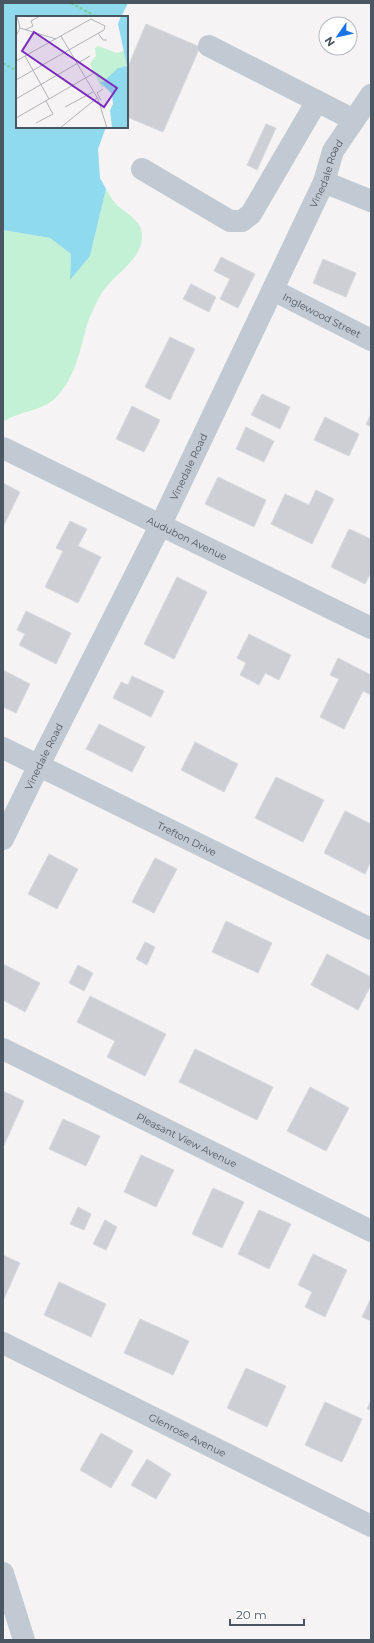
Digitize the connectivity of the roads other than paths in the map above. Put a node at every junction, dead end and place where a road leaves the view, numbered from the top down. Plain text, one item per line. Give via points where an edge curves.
1 (209, 46) dead end
2 (371, 95) edge
3 (317, 101) junction
4 (354, 120) junction
5 (142, 169) dead end
6 (324, 182) junction
7 (371, 201) edge
8 (273, 290) junction
9 (371, 340) edge
10 (3, 448) edge
11 (161, 524) junction
12 (371, 628) edge
13 (3, 748) edge
14 (39, 765) junction
15 (3, 839) edge
16 (371, 929) edge
17 (3, 1049) edge
18 (371, 1231) edge
19 (3, 1343) edge
20 (371, 1526) edge
21 (3, 1573) edge
22 (24, 1640) edge

1 - 3 street
2 - 4 street, Vinedale Road
3 - 4 street
3 - 5 street via 251,214 242,221 230,221
4 - 6 street, Vinedale Road via 333,151
6 - 7 street
6 - 8 street, Vinedale Road
8 - 9 street, Inglewood Street
8 - 11 street, Vinedale Road
10 - 11 street, Audubon Avenue
11 - 12 street, Audubon Avenue
11 - 14 street, Vinedale Road
13 - 14 street, Trefton Drive
14 - 15 street, Vinedale Road
14 - 16 street, Trefton Drive
17 - 18 street, Pleasant View Avenue
19 - 20 street, Glenrose Avenue
21 - 22 street

